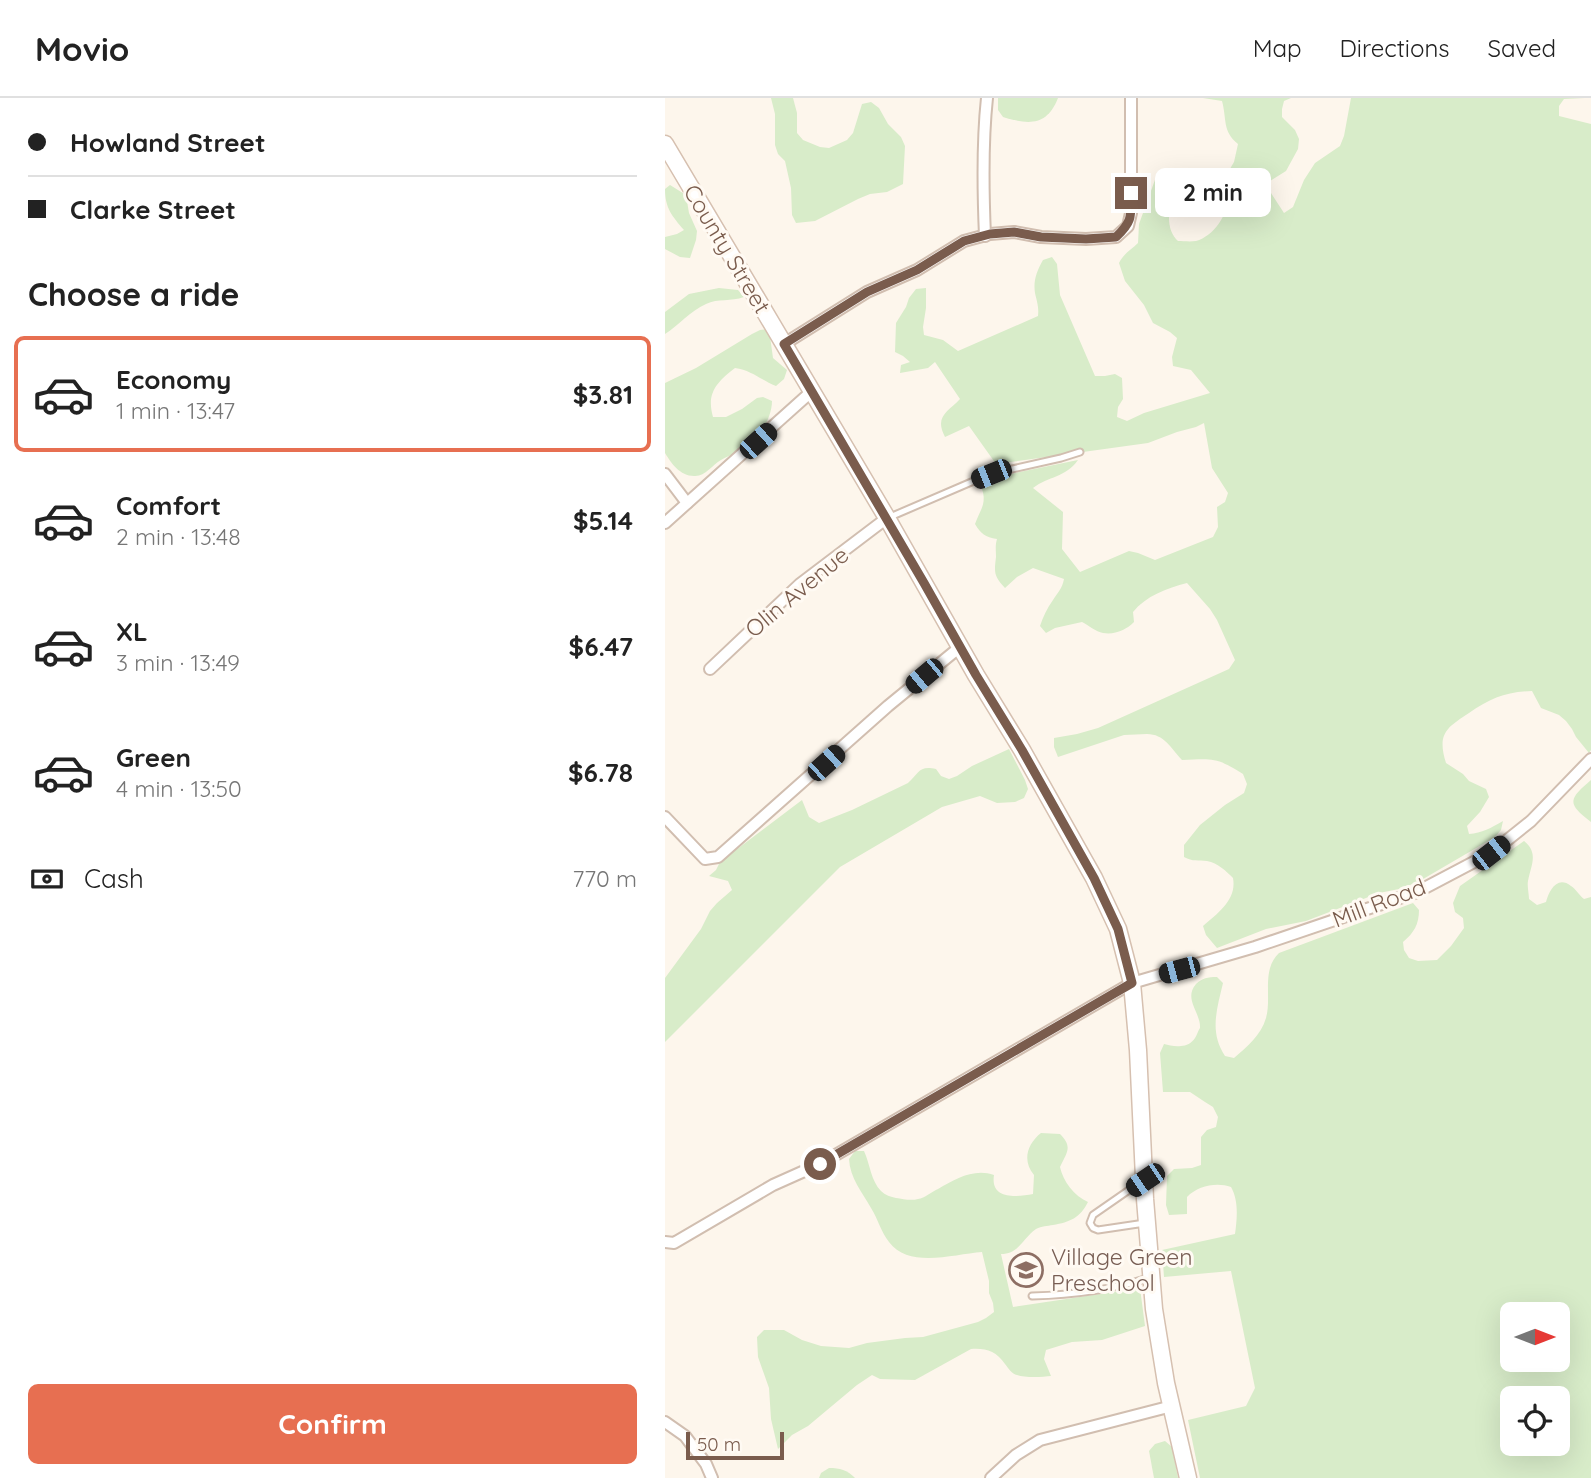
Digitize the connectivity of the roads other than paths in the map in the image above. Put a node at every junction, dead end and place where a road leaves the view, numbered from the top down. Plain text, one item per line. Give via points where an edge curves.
1 (987, 98) edge
2 (1131, 98) edge
3 (665, 144) edge
4 (985, 236) junction
5 (784, 344) junction
6 (811, 392) junction
7 (1080, 452) dead end
8 (665, 474) edge
9 (687, 503) junction
10 (887, 518) junction
11 (665, 523) edge
12 (960, 647) junction
13 (709, 669) dead end
14 (1591, 760) edge
15 (665, 817) edge
16 (1132, 983) junction
17 (1145, 1180) junction
18 (1147, 1222) junction
19 (665, 1242) edge
20 (1151, 1277) junction
21 (1032, 1296) dead end
22 (1172, 1406) junction
23 (665, 1422) edge
24 (712, 1478) edge
25 (991, 1478) edge
26 (1188, 1478) edge

1 - 4 street
2 - 4 street via 1131,213 1121,233 1086,239 1014,232
3 - 5 street, County Street
4 - 5 street via 964,241 917,270 867,292
5 - 6 street, County Street
6 - 9 street
6 - 10 street, County Street
7 - 10 lane via 991,474
8 - 9 street
9 - 11 street
10 - 12 street, County Street
10 - 13 street, Olin Avenue via 800,584
12 - 15 street via 718,857 705,859
12 - 16 street, County Street via 1094,878 1118,929
14 - 16 street, Mill Road via 1531,821 1491,853 1417,892
16 - 17 street, County Street
16 - 19 street, Mill Road via 820,1164 773,1185 674,1243
17 - 18 street, County Street
17 - 18 lane via 1093,1216 1090,1223 1098,1230
18 - 20 street, County Street
20 - 21 lane via 1056,1296
20 - 22 street, County Street
22 - 25 street via 1040,1440
22 - 26 street, County Street
23 - 24 street via 685,1436

